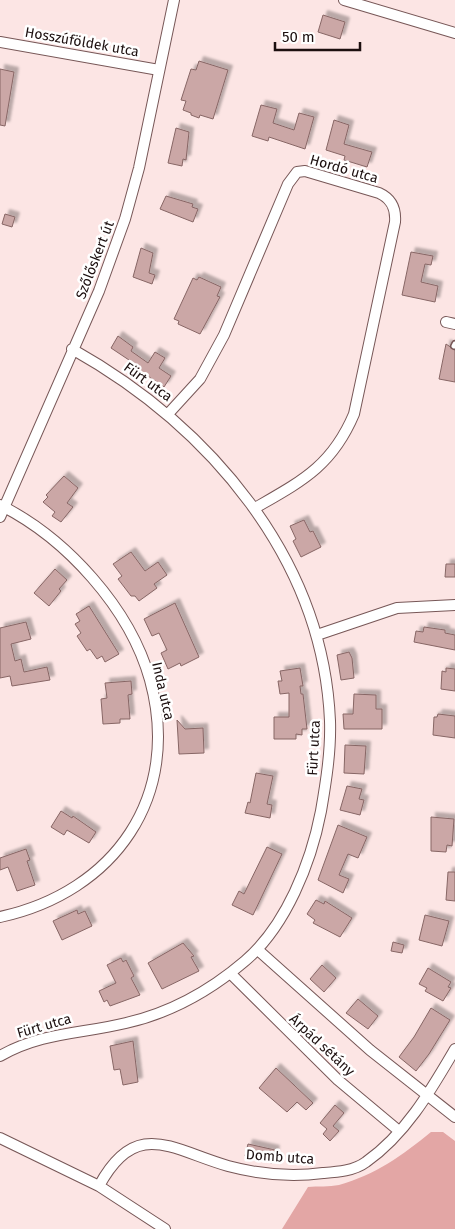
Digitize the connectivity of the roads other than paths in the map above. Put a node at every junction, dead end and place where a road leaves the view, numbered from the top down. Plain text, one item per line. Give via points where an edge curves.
1 (174, 0) edge
2 (344, 0) edge
3 (455, 33) edge
4 (0, 42) edge
5 (159, 70) junction
6 (72, 350) junction
7 (168, 414) junction
8 (255, 508) junction
9 (1, 510) edge
10 (455, 605) edge
11 (317, 635) junction
12 (0, 917) edge
13 (258, 950) junction
14 (230, 974) junction
15 (455, 1049) edge
16 (0, 1056) edge
17 (428, 1095) junction
18 (455, 1117) edge
19 (399, 1132) junction
20 (0, 1138) edge
21 (100, 1186) junction
22 (165, 1229) edge

1 - 5 street, Szőlőskert út
2 - 3 street
4 - 5 street, Hosszúföldek utca
5 - 6 street, Szőlőskert út via 125,219 99,291
6 - 7 street, Fürt utca
6 - 9 street, Szőlőskert út
7 - 8 street, Fürt utca via 214,458
7 - 8 street, Hordó utca via 200,378 224,335 294,174 305,171 379,193 389,200 395,209 395,222 354,414 337,445 310,475
8 - 11 street, Fürt utca via 300,591
9 - 12 street, Inda utca via 39,530 80,564 119,613 150,678 158,730 158,755 145,808 119,850 92,875 63,894 38,906
10 - 11 street via 397,608
11 - 13 street, Fürt utca via 330,722 328,772 317,833 288,907
13 - 14 street, Fürt utca
13 - 17 street, Árpád sétány via 326,1012
14 - 16 street, Fürt utca via 183,1003 157,1013 126,1023 55,1035
14 - 19 street, Árpád sétány via 338,1080
15 - 17 street, Domb utca
17 - 18 street, Árpád sétány
17 - 19 street, Domb utca
19 - 21 street, Domb utca via 365,1163 346,1170 310,1175 264,1173 229,1166 166,1144 150,1143 121,1155 107,1171
20 - 21 street
21 - 22 street

